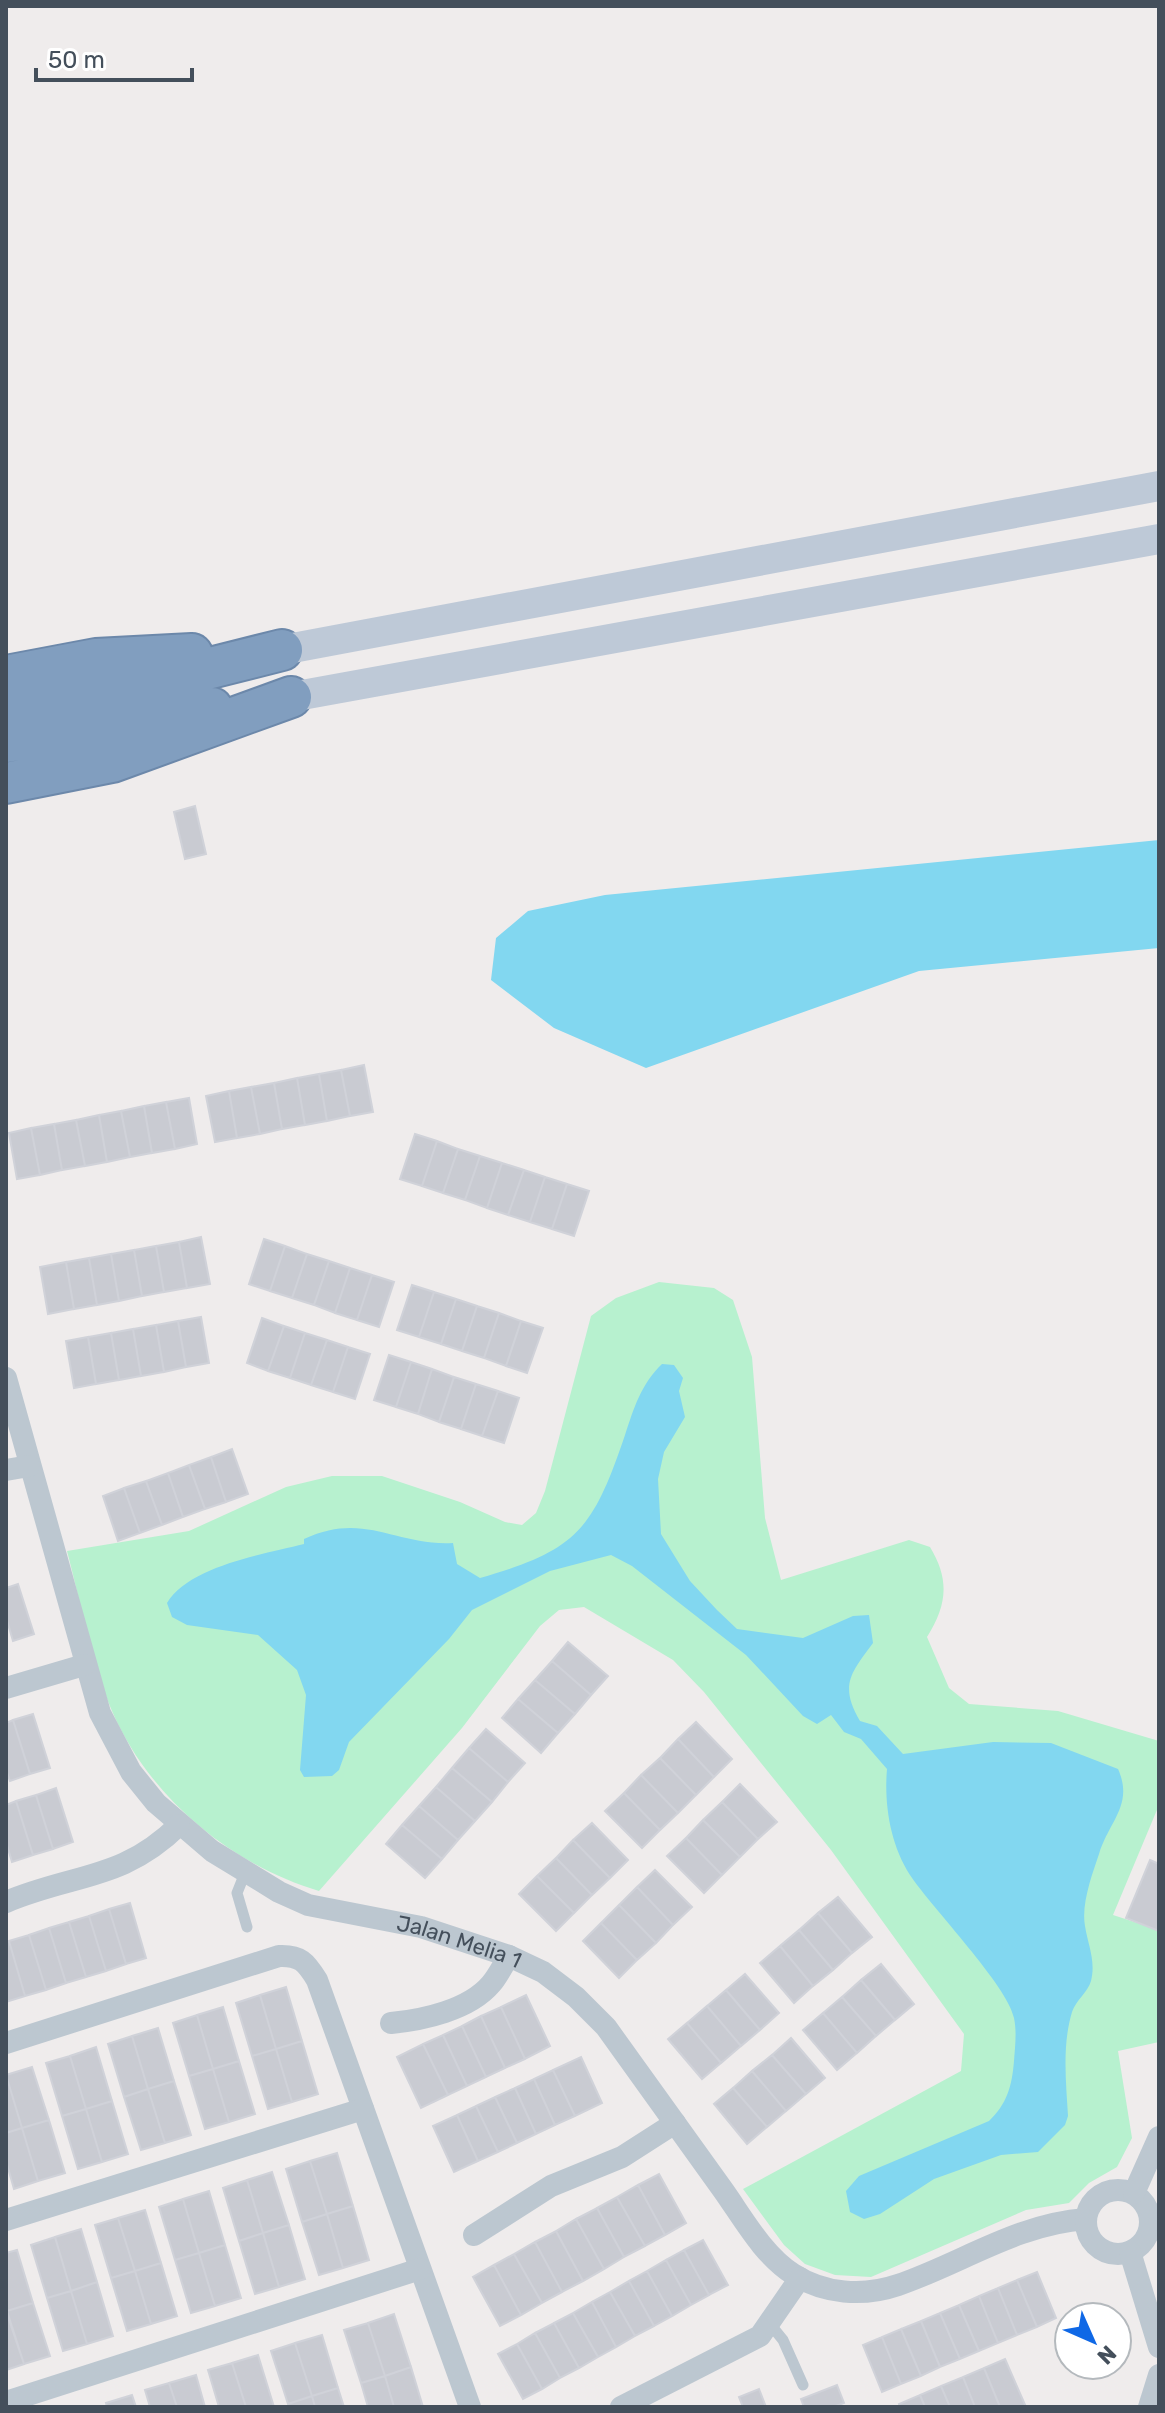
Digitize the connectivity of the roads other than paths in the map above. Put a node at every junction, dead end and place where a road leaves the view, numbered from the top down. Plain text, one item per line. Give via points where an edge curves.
1 (1159, 486) edge
2 (1159, 539) edge
3 (282, 650) junction
4 (6, 676) edge
5 (291, 697) junction
6 (6, 713) edge
7 (6, 742) edge
8 (6, 783) edge
9 (6, 1378) edge
10 (29, 1466) junction
11 (6, 1470) edge
12 (84, 1665) junction
13 (6, 1688) edge
14 (179, 1825) junction
15 (245, 1873) junction
16 (6, 1902) edge
17 (247, 1927) dead end
18 (509, 1956) junction
19 (391, 2023) dead end
20 (6, 2043) edge
21 (363, 2109) junction
22 (675, 2123) junction
23 (1159, 2137) edge
24 (1134, 2193) junction
25 (1086, 2219) junction
26 (6, 2220) edge
27 (474, 2235) dead end
28 (1130, 2252) junction
29 (420, 2269) junction
30 (800, 2278) junction
31 (770, 2324) junction
32 (1159, 2347) edge
33 (1159, 2375) edge
34 (803, 2385) dead end
35 (6, 2402) edge
36 (470, 2407) edge
37 (621, 2407) edge
38 (1149, 2407) edge

1 - 3 street
2 - 5 street
3 - 4 highway via 96,659
3 - 6 highway via 103,695
5 - 7 highway
5 - 8 highway via 112,762
9 - 10 street, Jalan Melia 1
10 - 11 street
10 - 12 street, Jalan Melia 1
12 - 13 street
12 - 14 street, Jalan Melia 1 via 100,1713 131,1772
14 - 15 street, Jalan Melia 1
14 - 16 street via 157,1847 123,1866 44,1886
15 - 17 lane via 237,1893
15 - 18 street, Jalan Melia 1 via 308,1905 421,1927
18 - 19 street via 490,1985 468,2000 418,2020
18 - 22 street, Jalan Melia 1 via 543,1972 606,2027
20 - 21 street via 293,1955 307,1963 317,1980
21 - 26 street
21 - 29 street
22 - 27 street via 622,2157 551,2186
22 - 30 street, Jalan Melia 1 via 774,2259
23 - 24 street
24 - 25 street via 1103,2193
24 - 28 street via 1151,2218 1146,2239
25 - 28 street via 1091,2240 1099,2248
25 - 30 street, Jalan Melia 1 via 1024,2230 872,2292 814,2286
28 - 32 street
29 - 35 street
29 - 36 street
30 - 31 street
31 - 34 lane
31 - 37 street via 737,2351
33 - 38 street

